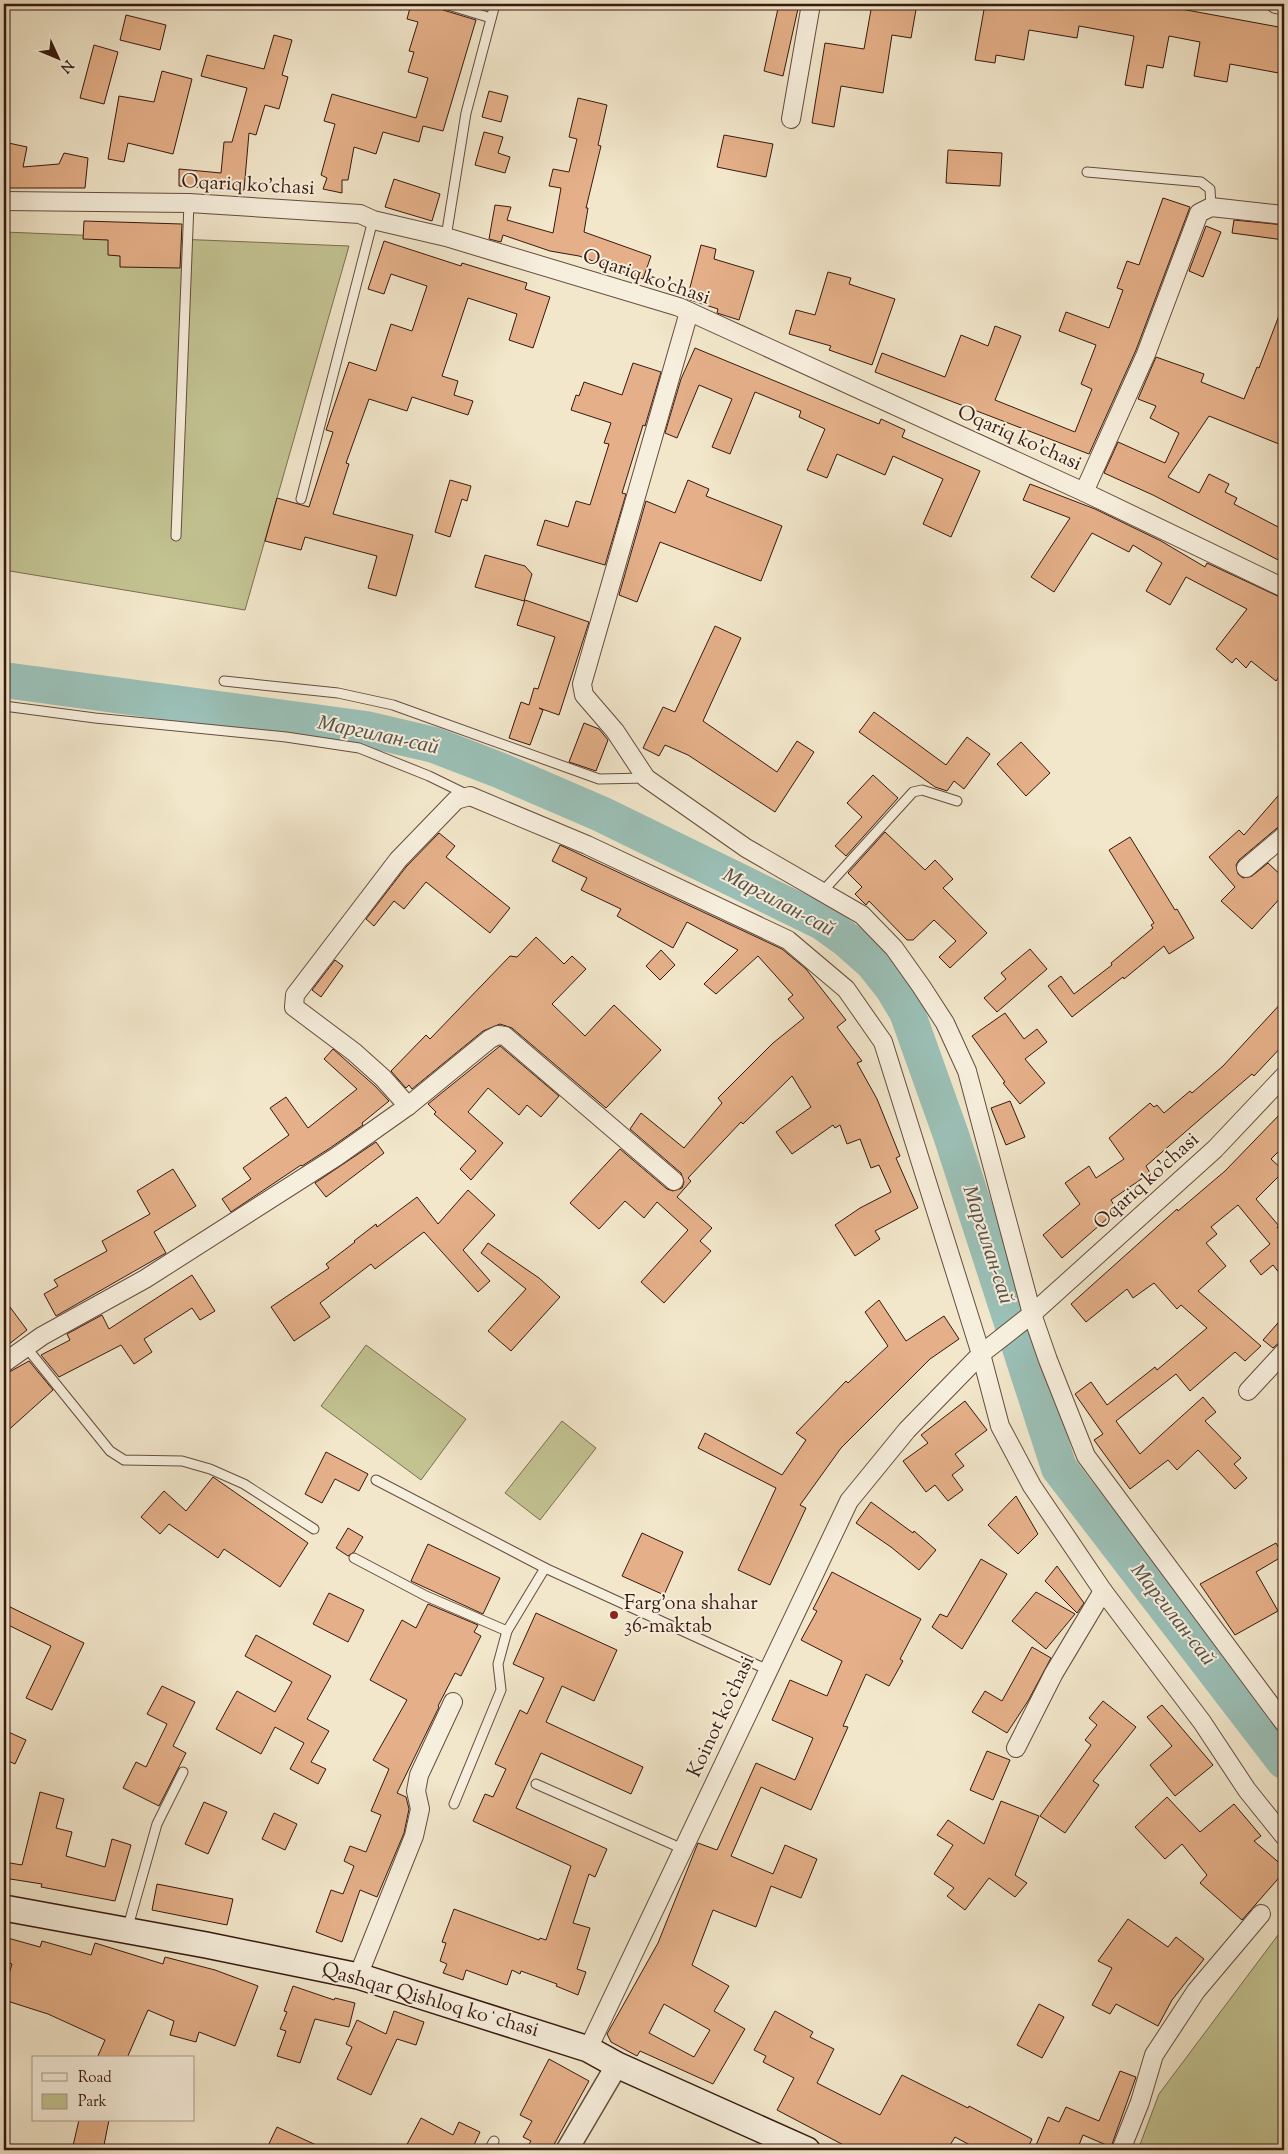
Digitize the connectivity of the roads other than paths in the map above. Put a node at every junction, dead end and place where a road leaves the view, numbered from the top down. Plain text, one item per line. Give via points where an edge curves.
1 (445, 4) edge
2 (495, 4) edge
3 (811, 4) edge
4 (1276, 4) edge
5 (1284, 5) edge
6 (491, 18) junction
7 (790, 119) dead end
8 (1087, 172) dead end
9 (4, 201) edge
10 (189, 203) junction
11 (1211, 207) junction
12 (1284, 215) edge
13 (373, 220) junction
14 (446, 237) junction
15 (690, 312) junction
16 (1084, 492) junction
17 (301, 499) dead end
18 (176, 536) dead end
19 (1284, 588) edge
20 (224, 682) dead end
21 (4, 706) edge
22 (646, 778) junction
23 (470, 796) junction
24 (957, 801) dead end
25 (1284, 836) edge
26 (1246, 868) dead end
27 (822, 892) junction
28 (1284, 1076) edge
29 (408, 1106) junction
30 (674, 1181) dead end
31 (1032, 1314) junction
32 (26, 1347) junction
33 (1284, 1352) edge
34 (981, 1354) junction
35 (4, 1363) edge
36 (1248, 1390) dead end
37 (376, 1480) dead end
38 (314, 1529) dead end
39 (354, 1558) dead end
40 (545, 1568) junction
41 (1104, 1591) junction
42 (507, 1631) junction
43 (768, 1670) junction
44 (453, 1702) dead end
45 (1284, 1723) edge
46 (1016, 1748) dead end
47 (183, 1772) dead end
48 (536, 1784) dead end
49 (454, 1804) dead end
50 (1284, 1836) edge
51 (683, 1849) junction
52 (4, 1908) edge
53 (1261, 1914) dead end
54 (127, 1930) junction
55 (358, 1976) junction
56 (588, 2049) junction
57 (618, 2065) junction
58 (494, 2141) dead end
59 (489, 2150) edge
60 (567, 2150) edge
61 (807, 2150) edge
62 (1121, 2150) edge

1 - 6 lane
2 - 6 lane
3 - 7 street
4 - 5 street
6 - 14 lane via 466,112
8 - 11 lane via 1201,182 1210,189
9 - 10 street, Oqariq ko'chasi
10 - 13 street, Oqariq ko'chasi via 360,214
10 - 18 lane
11 - 12 street
11 - 16 street via 1199,214 1146,354
13 - 14 street, Oqariq ko'chasi
13 - 17 lane
14 - 15 street, Oqariq ko'chasi
15 - 16 street, Oqariq ko'chasi
15 - 22 street via 582,684 584,695 616,731
16 - 19 street, Oqariq ko'chasi
20 - 22 lane via 338,692 393,705 599,779
21 - 23 lane via 359,748
22 - 27 street via 746,848
23 - 29 street via 456,800 398,860 295,995 294,1007 354,1052
23 - 34 street via 587,845 788,940 846,989 884,1042
24 - 27 lane via 922,790 913,792
25 - 26 street
27 - 31 street via 862,915 894,948 945,1023 967,1072
28 - 31 street, Oqariq ko'chasi via 1215,1149
29 - 30 street via 490,1039 505,1036
29 - 32 street via 336,1157 145,1279
31 - 34 street, Oqariq ko'chasi
31 - 45 street via 1086,1456
32 - 35 street
32 - 38 lane via 110,1452 124,1460 182,1461 210,1469 244,1484
33 - 36 street
34 - 41 street via 1000,1426 1032,1486
34 - 43 street, Koinot ko'chasi via 907,1430 849,1501
37 - 40 lane
39 - 42 lane via 426,1596
40 - 42 lane
40 - 43 lane
41 - 46 street via 1054,1673
41 - 50 street via 1202,1722 1247,1790
42 - 49 lane via 498,1664 501,1690
43 - 51 street, Koinot ko'chasi
44 - 55 street via 418,1775 416,1790 420,1809 414,1836
47 - 54 lane via 157,1824
48 - 51 lane
51 - 56 street, Koinot ko'chasi
52 - 54 main road, Qashqar Qishloq koʻchasi
53 - 62 street via 1196,1991 1154,2055
54 - 55 main road, Qashqar Qishloq koʻchasi
55 - 56 main road, Qashqar Qishloq koʻchasi
56 - 57 main road, Qashqar Qishloq koʻchasi
57 - 60 street
57 - 61 main road, Qashqar Qishloq koʻchasi
58 - 59 lane

